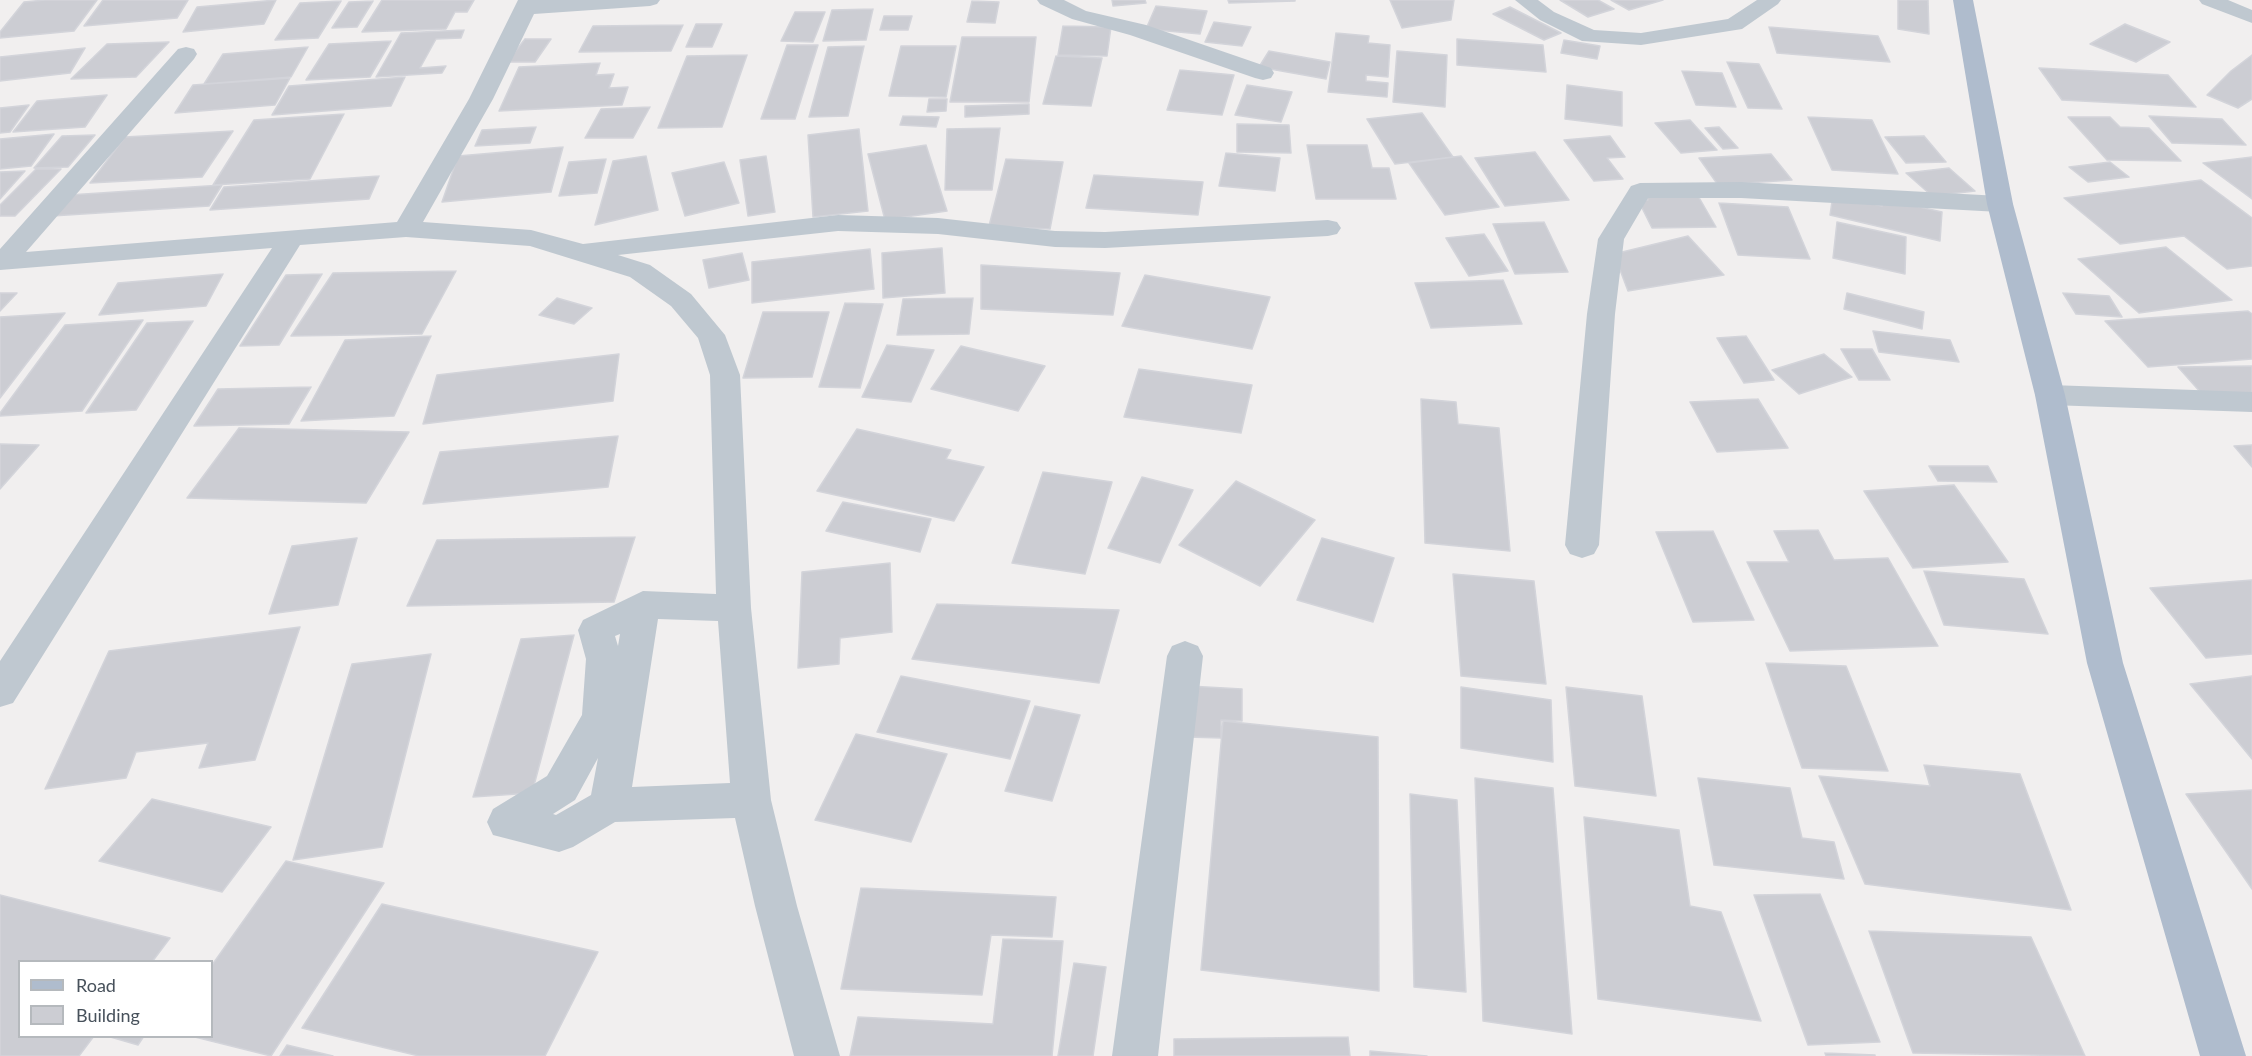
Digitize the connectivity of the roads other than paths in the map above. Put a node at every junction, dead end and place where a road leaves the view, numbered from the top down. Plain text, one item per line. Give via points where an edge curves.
1 (650, 0) edge
2 (1047, 0) edge
3 (1525, 0) edge
4 (1771, 0) edge
5 (1963, 0) edge
6 (2209, 0) edge
7 (527, 4) edge
8 (2252, 17) edge
9 (186, 54) dead end
10 (1263, 72) dead end
11 (2000, 204) junction
12 (1328, 228) dead end
13 (406, 229) junction
14 (292, 238) junction
15 (581, 252) junction
16 (2, 261) edge
17 (2050, 395) junction
18 (2252, 402) edge
19 (1582, 544) dead end
20 (643, 605) junction
21 (734, 608) junction
22 (1185, 656) dead end
23 (0, 692) edge
24 (751, 800) junction
25 (609, 805) junction
26 (817, 1056) edge
27 (1135, 1056) edge
28 (2223, 1056) edge

1 - 7 street
2 - 10 street via 1079,15 1138,30
3 - 4 street via 1546,16 1590,36 1641,39 1734,24
5 - 11 main road
6 - 8 street
7 - 13 street via 481,99
9 - 16 street
11 - 17 main road
11 - 19 street via 1741,190 1640,191 1611,239 1600,314
12 - 15 street via 1105,240 1055,239 938,226 838,223
13 - 14 street
13 - 15 street via 531,238
14 - 16 street
14 - 23 street
15 - 21 street via 640,271 681,300 711,335 725,375
17 - 18 street
17 - 28 main road via 2105,663
20 - 21 street
20 - 25 street
20 - 25 street via 596,630 604,659 601,717 561,788 507,822 559,834
21 - 24 street
22 - 27 street
24 - 25 street
24 - 26 street

